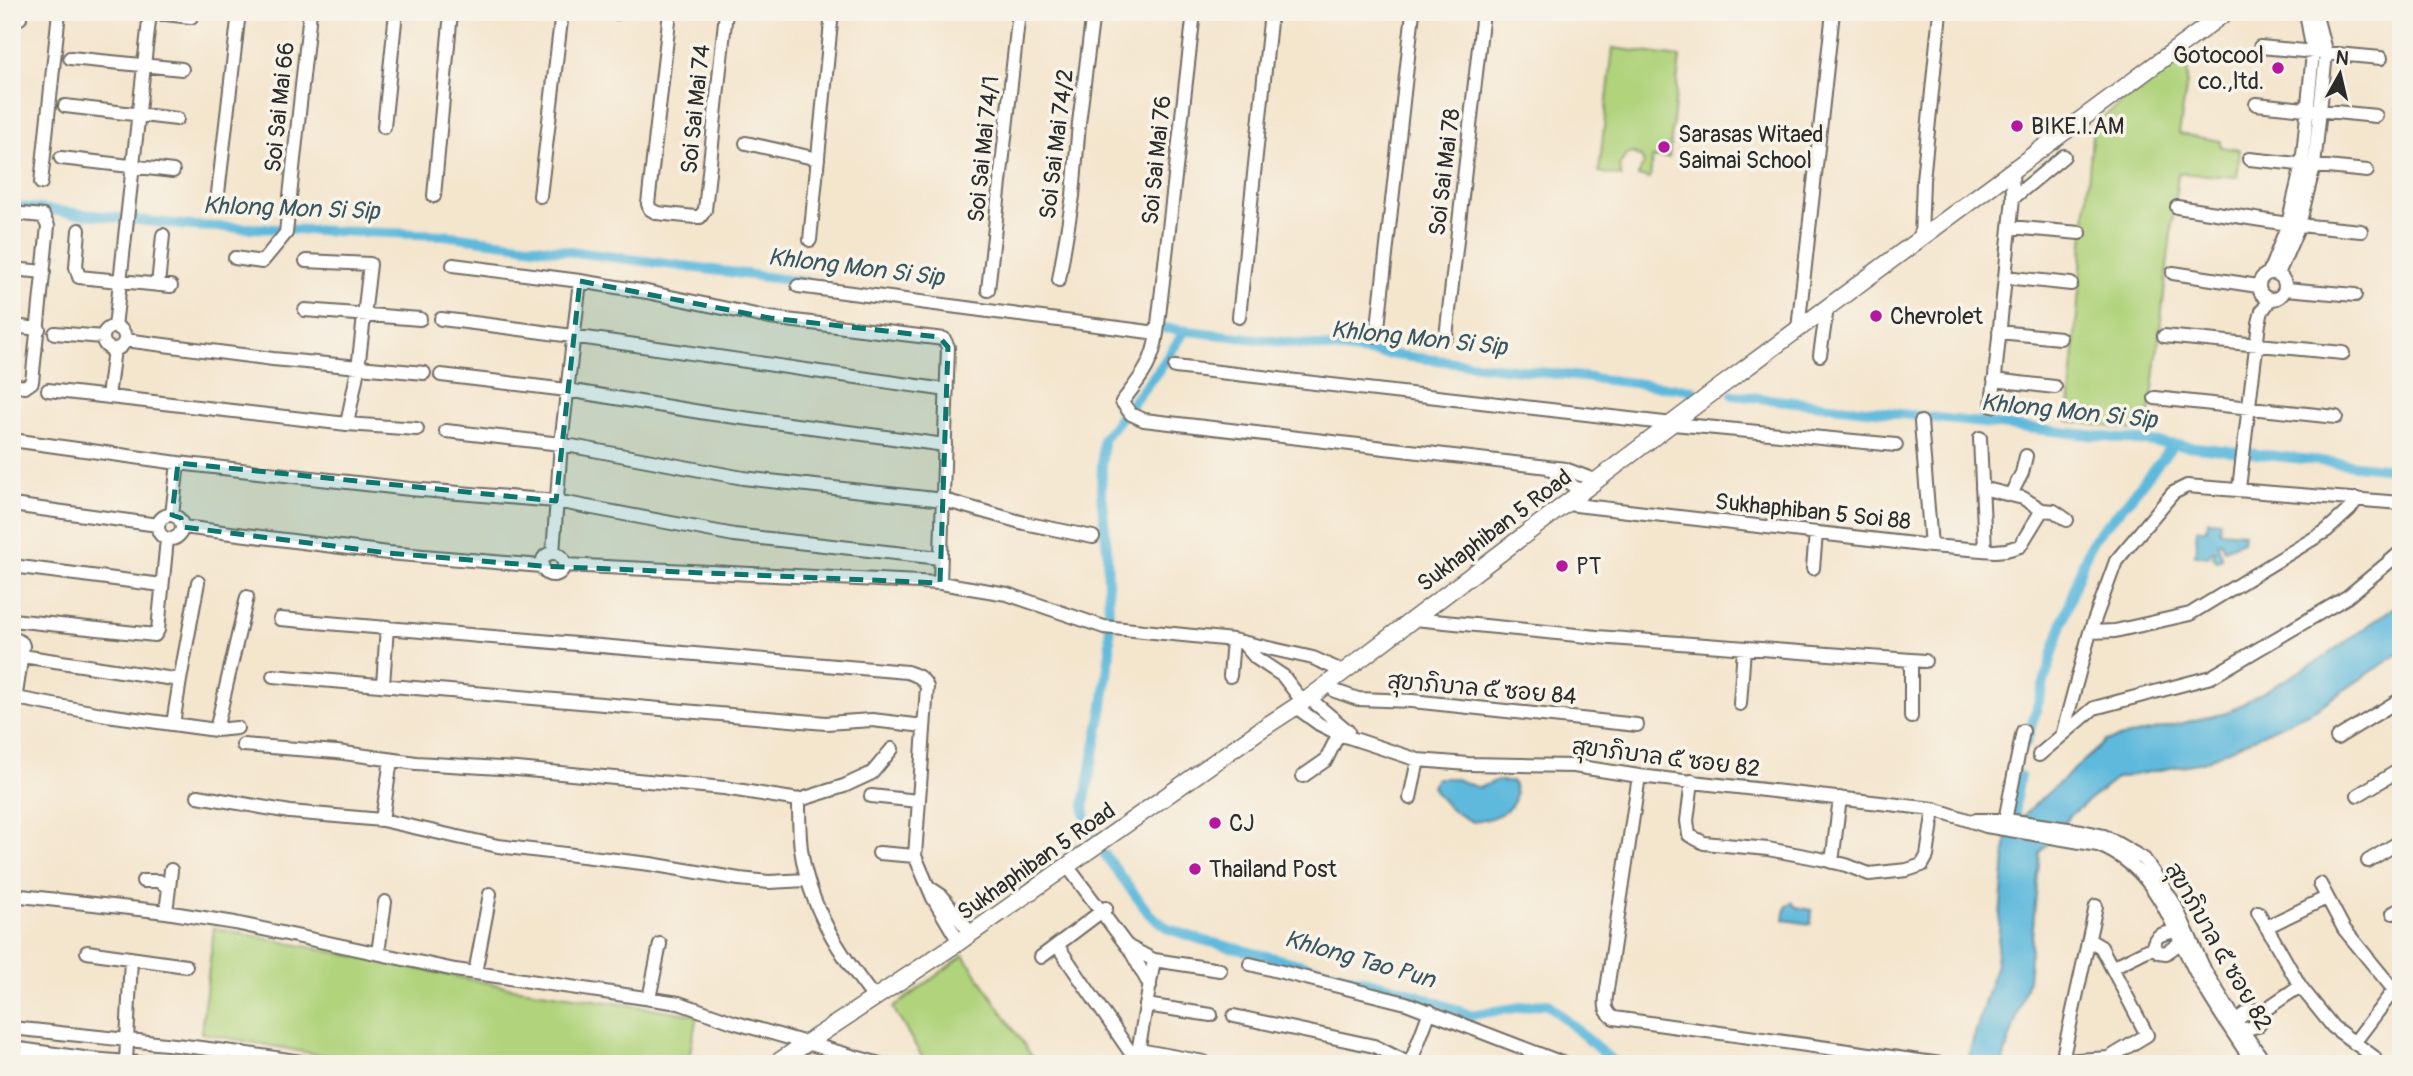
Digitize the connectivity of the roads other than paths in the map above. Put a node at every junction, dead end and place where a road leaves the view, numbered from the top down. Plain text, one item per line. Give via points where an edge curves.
1 (59, 12) edge
2 (150, 12) edge
3 (239, 12) edge
4 (310, 12) edge
5 (396, 12) edge
6 (452, 12) edge
7 (562, 12) edge
8 (670, 12) edge
9 (726, 12) edge
10 (832, 12) edge
11 (1019, 12) edge
12 (1093, 12) edge
13 (1194, 12) edge
14 (1271, 12) edge
15 (1413, 12) edge
16 (1483, 12) edge
17 (1833, 12) edge
18 (1940, 12) edge
19 (2227, 12) edge
20 (2306, 12) edge
21 (2315, 12) edge
22 (191, 18) dead end
23 (2260, 47) dead end
24 (2319, 53) junction
25 (70, 58) dead end
26 (2381, 58) dead end
27 (144, 65) junction
28 (182, 69) dead end
29 (2256, 104) dead end
30 (65, 106) dead end
31 (2315, 110) junction
32 (138, 115) junction
33 (2376, 116) dead end
34 (177, 120) dead end
35 (384, 127) dead end
36 (746, 144) dead end
37 (2064, 156) dead end
38 (61, 158) dead end
39 (818, 159) junction
40 (2249, 159) dead end
41 (2308, 165) junction
42 (132, 166) junction
43 (173, 171) dead end
44 (2012, 171) junction
45 (2367, 171) dead end
46 (41, 183) dead end
47 (434, 196) dead end
48 (540, 196) dead end
49 (2013, 198) junction
50 (217, 202) dead end
51 (2177, 207) dead end
52 (12, 213) edge
53 (2294, 225) junction
54 (2010, 227) junction
55 (79, 230) dead end
56 (2361, 231) dead end
57 (2080, 233) dead end
58 (163, 235) dead end
59 (1921, 239) junction
60 (810, 240) dead end
61 (234, 258) dead end
62 (306, 261) dead end
63 (453, 265) dead end
64 (12, 269) edge
65 (44, 272) junction
66 (2173, 273) dead end
67 (2274, 274) junction
68 (2005, 277) junction
69 (1059, 280) dead end
70 (580, 281) junction
71 (120, 282) junction
72 (2071, 284) dead end
73 (798, 286) dead end
74 (2259, 286) junction
75 (2286, 289) junction
76 (988, 290) dead end
77 (2355, 295) dead end
78 (2270, 300) junction
79 (1827, 308) junction
80 (305, 310) dead end
81 (363, 314) junction
82 (1239, 317) dead end
83 (420, 319) dead end
84 (441, 319) dead end
85 (12, 326) edge
86 (115, 327) junction
87 (39, 329) junction
88 (1798, 329) junction
89 (1158, 331) junction
90 (1999, 332) junction
91 (55, 333) dead end
92 (575, 335) junction
93 (1377, 336) dead end
94 (2164, 336) dead end
95 (103, 337) junction
96 (1446, 337) dead end
97 (2060, 338) dead end
98 (125, 340) junction
99 (2256, 344) junction
100 (114, 349) junction
101 (2343, 353) dead end
102 (1819, 355) dead end
103 (1175, 367) dead end
104 (358, 369) junction
105 (424, 373) dead end
106 (441, 375) dead end
107 (1994, 380) junction
108 (12, 385) edge
109 (2055, 387) dead end
110 (48, 390) dead end
111 (567, 390) junction
112 (947, 390) junction
113 (108, 397) junction
114 (2155, 398) dead end
115 (1992, 406) dead end
116 (2249, 408) junction
117 (2336, 417) dead end
118 (1921, 422) dead end
119 (347, 424) junction
120 (1673, 424) junction
121 (417, 429) dead end
122 (446, 431) dead end
123 (1980, 438) dead end
124 (12, 440) edge
125 (561, 444) junction
126 (1896, 444) dead end
127 (946, 445) junction
128 (2026, 456) dead end
129 (178, 463) junction
130 (1547, 469) junction
131 (1597, 481) junction
132 (1982, 488) junction
133 (2239, 488) junction
134 (1583, 493) junction
135 (2011, 494) junction
136 (2357, 499) junction
137 (943, 500) junction
138 (556, 501) junction
139 (2401, 503) edge
140 (1567, 504) junction
141 (12, 505) edge
142 (2042, 510) junction
143 (172, 515) junction
144 (2067, 520) dead end
145 (158, 525) junction
146 (183, 527) junction
147 (1816, 533) junction
148 (1093, 537) dead end
149 (167, 539) junction
150 (1931, 546) junction
151 (1985, 550) junction
152 (2401, 552) edge
153 (553, 553) junction
154 (940, 558) junction
155 (564, 565) junction
156 (12, 566) edge
157 (541, 566) junction
158 (1813, 568) dead end
159 (198, 582) dead end
160 (940, 583) junction
161 (162, 585) junction
162 (247, 597) dead end
163 (1414, 619) junction
164 (12, 620) edge
165 (280, 620) dead end
166 (387, 627) junction
167 (2090, 632) junction
168 (12, 637) edge
169 (1237, 641) junction
170 (1744, 648) junction
171 (1300, 655) junction
172 (22, 656) junction
173 (1911, 661) junction
174 (1925, 661) dead end
175 (1343, 672) junction
176 (273, 676) dead end
177 (1230, 676) dead end
178 (1283, 676) junction
179 (180, 680) junction
180 (1328, 683) junction
181 (383, 685) junction
182 (2074, 697) junction
183 (16, 698) junction
184 (2401, 699) edge
185 (1303, 702) junction
186 (1740, 704) dead end
187 (2094, 708) junction
188 (1912, 717) dead end
189 (12, 722) edge
190 (173, 724) junction
191 (1637, 725) dead end
192 (925, 726) junction
193 (237, 729) dead end
194 (216, 730) junction
195 (1341, 731) junction
196 (2023, 732) dead end
197 (2063, 733) junction
198 (2337, 738) dead end
199 (243, 745) dead end
200 (892, 749) dead end
201 (2039, 755) dead end
202 (391, 760) junction
203 (1418, 760) junction
204 (2401, 768) edge
205 (1303, 776) dead end
206 (1639, 776) junction
207 (1692, 781) junction
208 (2358, 795) dead end
209 (198, 796) dead end
210 (871, 796) dead end
211 (1410, 797) dead end
212 (1840, 798) junction
213 (799, 800) junction
214 (918, 801) junction
215 (1934, 809) junction
216 (382, 820) junction
217 (2005, 823) junction
218 (2401, 841) edge
219 (879, 853) dead end
220 (915, 856) junction
221 (2368, 861) dead end
222 (1832, 862) junction
223 (1070, 865) junction
224 (171, 870) dead end
225 (807, 880) junction
226 (143, 881) dead end
227 (2320, 884) dead end
228 (169, 888) junction
229 (490, 894) dead end
230 (12, 895) edge
231 (2326, 898) junction
232 (386, 902) dead end
233 (2096, 906) dead end
234 (166, 912) junction
235 (2258, 912) dead end
236 (1105, 913) junction
237 (2266, 927) junction
238 (2183, 934) junction
239 (965, 938) junction
240 (2088, 940) junction
241 (660, 944) dead end
242 (1057, 946) junction
243 (1128, 946) junction
244 (87, 952) dead end
245 (378, 953) junction
246 (1041, 957) dead end
247 (131, 958) junction
248 (1154, 960) junction
249 (1250, 964) dead end
250 (186, 966) dead end
251 (2113, 967) junction
252 (1220, 971) dead end
253 (475, 973) junction
254 (1150, 986) junction
255 (2300, 986) junction
256 (2398, 993) edge
257 (649, 999) junction
258 (875, 999) junction
259 (1146, 1005) junction
260 (1430, 1011) junction
261 (1211, 1015) dead end
262 (1234, 1016) dead end
263 (12, 1028) edge
264 (2235, 1028) junction
265 (127, 1040) junction
266 (808, 1042) junction
267 (2354, 1043) junction
268 (12, 1048) edge
269 (2374, 1057) dead end
270 (1137, 1059) edge
271 (126, 1062) edge
272 (1204, 1062) dead end
273 (882, 1063) edge
274 (151, 1064) edge
275 (314, 1064) edge
276 (775, 1064) edge
277 (1410, 1064) edge
278 (1565, 1064) edge
279 (1941, 1064) edge
280 (2254, 1064) edge
281 (2266, 1064) edge

1 - 46 street
2 - 22 street
2 - 27 street
3 - 50 street
4 - 61 street, Soi Sai Mai 66 via 286,233 262,262
5 - 35 street
6 - 47 street
7 - 48 street
8 - 9 street, Soi Sai Mai 74 via 648,204 652,211 695,217 705,210
10 - 39 street
11 - 76 street, Soi Sai Mai 74/1
12 - 69 street, Soi Sai Mai 74/2
13 - 89 street, Soi Sai Mai 76
14 - 82 street
15 - 93 street
16 - 96 street, Soi Sai Mai 78
17 - 88 street
18 - 59 street
19 - 44 main road, Sukhaphiban 5 Road
20 - 24 street
21 - 24 street
23 - 24 street
24 - 26 street
24 - 31 street
25 - 27 street
27 - 28 street
27 - 32 street
29 - 31 street
30 - 32 street
31 - 33 street
31 - 41 street
32 - 34 street
32 - 42 street
36 - 39 street
37 - 49 street
38 - 42 street
39 - 60 street
40 - 41 street
41 - 45 street
41 - 53 street
42 - 43 street
42 - 71 street
44 - 49 street
44 - 59 main road, Sukhaphiban 5 Road
49 - 54 street
51 - 53 street
52 - 65 street via 46,219
53 - 56 street
53 - 67 street
54 - 57 street
54 - 68 street
55 - 71 street via 79,277
58 - 71 street via 165,286
59 - 79 main road, Sukhaphiban 5 Road
62 - 81 street via 370,264
63 - 70 street
64 - 65 street
65 - 87 street
66 - 74 street
67 - 74 street via 2263,276
67 - 75 street
68 - 72 street
68 - 90 street
70 - 92 street
70 - 112 street via 770,318 939,337 948,347
71 - 86 street
73 - 89 street
74 - 78 street
75 - 77 street
75 - 78 street via 2280,298
78 - 99 street via 2262,311
79 - 88 main road, Sukhaphiban 5 Road
79 - 102 street
80 - 81 street
81 - 83 street
81 - 104 street
84 - 92 street
85 - 87 street
86 - 95 street
86 - 98 street via 124,332
87 - 108 street via 32,382 24,387
88 - 120 main road, Sukhaphiban 5 Road
89 - 130 street, Soi Sai Mai 76 via 1153,358 1122,402 1144,420
90 - 97 street
90 - 107 street
91 - 95 street
92 - 111 street
92 - 112 street
94 - 99 street
95 - 100 street
98 - 100 street
98 - 104 street
99 - 101 street
99 - 116 street
100 - 113 street
103 - 120 street
104 - 105 street
104 - 119 street
106 - 111 street
107 - 109 street
107 - 115 street
110 - 113 street
111 - 125 street
111 - 127 street
112 - 127 street
113 - 119 street
114 - 116 street
116 - 117 street
116 - 133 street
118 - 150 street, Sukhaphiban 5 Soi 88
119 - 121 street
120 - 126 street
120 - 131 main road, Sukhaphiban 5 Road
122 - 125 street
123 - 132 street
124 - 129 street
125 - 137 street via 743,478
125 - 138 street
127 - 137 street
128 - 135 street
129 - 138 street
129 - 143 street
130 - 131 street via 1573,471
130 - 134 street
131 - 134 main road, Sukhaphiban 5 Road
132 - 135 street
132 - 151 street
133 - 136 street
133 - 167 street via 2187,486 2173,493 2116,561
134 - 140 main road, Sukhaphiban 5 Road
135 - 142 street
136 - 139 street
136 - 167 street via 2326,531 2190,614
137 - 148 street
137 - 154 street
138 - 153 street
138 - 154 street via 734,536
140 - 147 street, Sukhaphiban 5 Soi 88
140 - 163 main road, Sukhaphiban 5 Road
141 - 145 street
142 - 144 street via 2054,511
142 - 151 street via 2020,546
143 - 145 street via 163,517
143 - 146 street
145 - 149 street
146 - 149 street via 178,537
146 - 157 street via 388,553
147 - 150 street, Sukhaphiban 5 Soi 88
147 - 158 street
149 - 161 street
150 - 151 street
152 - 187 street via 2347,597 2211,677
153 - 155 street via 561,556
153 - 157 street via 546,555
154 - 160 street
155 - 157 street via 553,576
155 - 160 street
156 - 161 street
159 - 179 street
160 - 169 street via 1007,594 1108,628
161 - 164 street via 158,629 151,636
162 - 194 street
163 - 170 street
163 - 175 main road, Sukhaphiban 5 Road
165 - 166 street
166 - 181 street
166 - 192 street via 907,672 925,682
167 - 182 street
168 - 172 street via 22,643
169 - 171 street
169 - 177 street
169 - 178 street, สุขาภิบาล ๕ ซอย 82
170 - 173 street
170 - 186 street
171 - 175 street
171 - 178 street
172 - 179 street
172 - 183 street
173 - 174 street
173 - 188 street
175 - 180 main road, Sukhaphiban 5 Road
176 - 181 street
178 - 185 street, สุขาภิบาล ๕ ซอย 82
179 - 190 street
180 - 185 main road, Sukhaphiban 5 Road
180 - 191 street, สุขาภิบาล ๕ ซอย 84 via 1335,691 1358,699
181 - 192 street via 814,722 872,720
182 - 187 street
182 - 197 street
183 - 189 street
183 - 190 street
184 - 198 street
185 - 195 street, สุขาภิบาล ๕ ซอย 82
185 - 223 main road, Sukhaphiban 5 Road
187 - 197 street
190 - 194 street
192 - 214 street
193 - 194 street
195 - 203 street, สุขาภิบาล ๕ ซอย 82
195 - 205 street via 1326,760
196 - 217 street
197 - 201 street
199 - 202 street
200 - 213 street via 872,774
202 - 213 street via 724,788
202 - 216 street
203 - 206 street, สุขาภิบาล ๕ ซอย 82 via 1574,766
203 - 211 street
204 - 208 street
206 - 207 street, สุขาภิบาล ๕ ซอย 82
206 - 279 street via 1606,996 1609,1014
207 - 212 street, สุขาภิบาล ๕ ซอย 82
207 - 222 street via 1686,821 1689,835 1704,843
209 - 216 street via 290,812
210 - 214 street
212 - 215 street, สุขาภิบาล ๕ ซอย 82
212 - 222 street
213 - 225 street
214 - 220 street
215 - 217 street, สุขาภิบาล ๕ ซอย 82
215 - 222 street via 1922,865 1869,874
216 - 225 street via 498,846 739,879
217 - 238 street, สุขาภิบาล ๕ ซอย 82 via 2112,840 2144,859 2174,903
218 - 221 street
219 - 220 street
220 - 239 street via 933,898
223 - 236 street
223 - 239 main road, Sukhaphiban 5 Road
224 - 228 street
225 - 258 street via 833,940
226 - 228 street via 159,881
227 - 231 street
228 - 234 street
229 - 253 street
230 - 234 street
231 - 237 street
231 - 256 street via 2362,954
232 - 245 street
233 - 240 street
234 - 245 street
235 - 237 street
236 - 242 street
236 - 243 street
237 - 255 street
238 - 251 street via 2160,934 2153,947
238 - 264 street, สุขาภิบาล ๕ ซอย 82
239 - 258 main road, Sukhaphiban 5 Road
240 - 251 street via 2101,947
240 - 251 street via 2062,1061 2109,1058 2147,1035
241 - 257 street
242 - 246 street
242 - 270 street
243 - 248 street
243 - 254 street
244 - 247 street
245 - 253 street
247 - 250 street
247 - 265 street
248 - 252 street
248 - 254 street
249 - 260 street
253 - 257 street
254 - 259 street
255 - 264 street via 2263,1012 2250,1010
255 - 267 street via 2333,1027
256 - 267 street
257 - 266 street via 679,1003
258 - 266 main road, Sukhaphiban 5 Road
259 - 261 street
259 - 270 street
260 - 277 street
260 - 278 street
262 - 277 street via 1374,1046
263 - 265 street
264 - 280 street, สุขาภิบาล ๕ ซอย 82
264 - 281 street, สุขาภิบาล ๕ ซอย 82
265 - 271 street
265 - 275 street
266 - 273 street
266 - 276 main road, Sukhaphiban 5 Road
267 - 269 street
268 - 271 street
270 - 272 street
271 - 274 street

